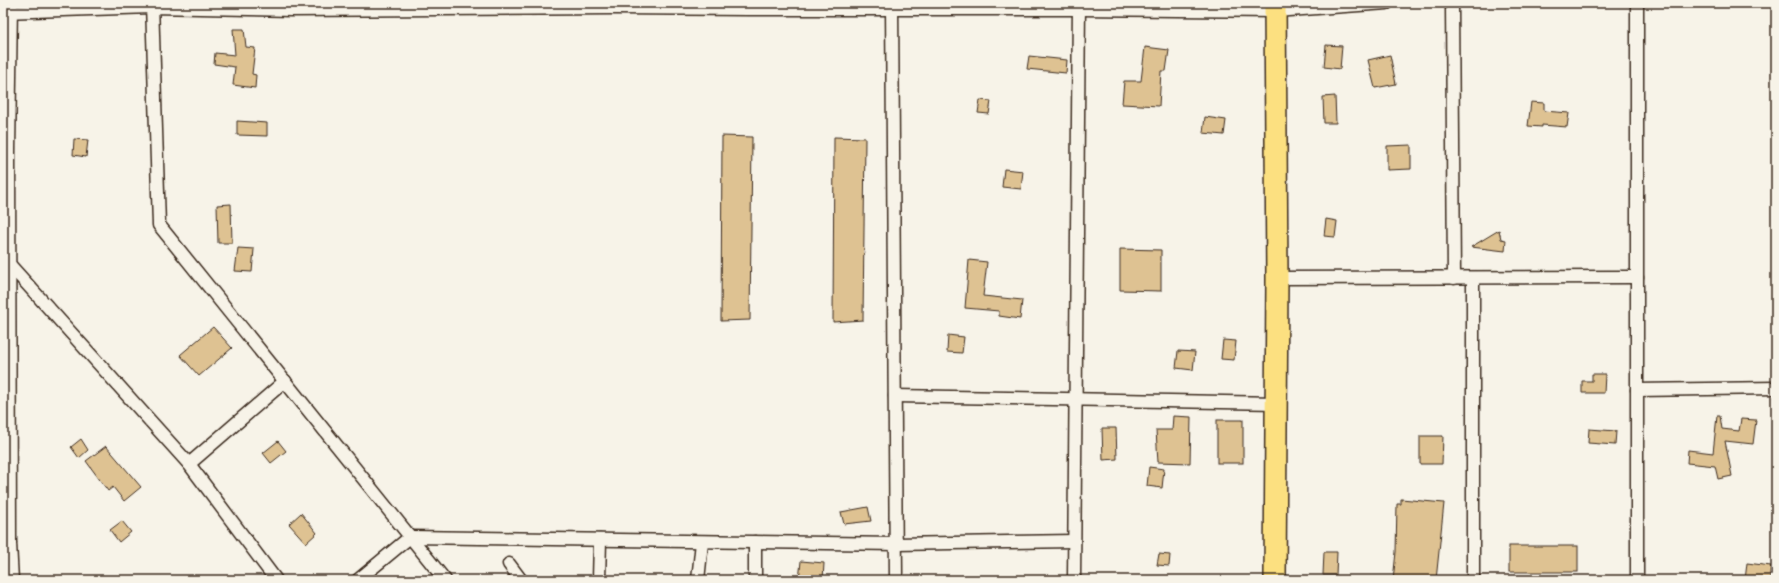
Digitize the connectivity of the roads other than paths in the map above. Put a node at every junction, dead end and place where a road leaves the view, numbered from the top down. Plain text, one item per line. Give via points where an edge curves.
1 (1387, 3) edge
2 (1452, 3) edge
3 (1637, 3) edge
4 (152, 5) edge
5 (614, 5) edge
6 (291, 6) edge
7 (467, 6) edge
8 (749, 6) edge
9 (892, 6) edge
10 (1079, 6) edge
11 (1275, 7) edge
12 (8, 9) edge
13 (6, 152) edge
14 (9, 264) junction
15 (1637, 277) junction
16 (1277, 278) junction
17 (1454, 278) junction
18 (1473, 278) junction
19 (285, 381) junction
20 (1776, 388) edge
21 (1637, 390) junction
22 (895, 396) junction
23 (1076, 400) junction
24 (1277, 403) junction
25 (189, 464) junction
26 (410, 537) junction
27 (600, 540) junction
28 (1074, 541) junction
29 (702, 542) junction
30 (755, 542) junction
31 (6, 543) edge
32 (896, 544) junction
33 (509, 564) dead end
34 (12, 580) edge
35 (276, 580) edge
36 (358, 580) edge
37 (446, 580) edge
38 (521, 580) edge
39 (599, 580) edge
40 (698, 580) edge
41 (755, 580) edge
42 (896, 580) edge
43 (1074, 580) edge
44 (1275, 580) edge
45 (1472, 580) edge
46 (1637, 580) edge

1 - 11 street
2 - 17 street
3 - 15 street
4 - 6 street
4 - 12 street
4 - 19 street via 159,224
5 - 7 street
5 - 8 street
6 - 7 street
8 - 9 street
9 - 10 street
9 - 22 street
10 - 11 street
10 - 23 street
11 - 16 highway
12 - 13 street
13 - 14 street
14 - 25 street
14 - 31 street
15 - 18 street
15 - 21 street
16 - 17 street
16 - 24 highway
17 - 18 street
18 - 45 street
19 - 25 street
19 - 26 street
20 - 21 street
21 - 46 street
22 - 23 street
22 - 32 street
23 - 24 street
23 - 28 street
24 - 44 highway
25 - 35 street
26 - 27 street
26 - 36 street
26 - 37 street
27 - 29 street
27 - 39 street
28 - 32 street
28 - 43 street
29 - 30 street
29 - 40 street
30 - 32 street
30 - 41 street
31 - 34 street
32 - 42 street
33 - 38 street

